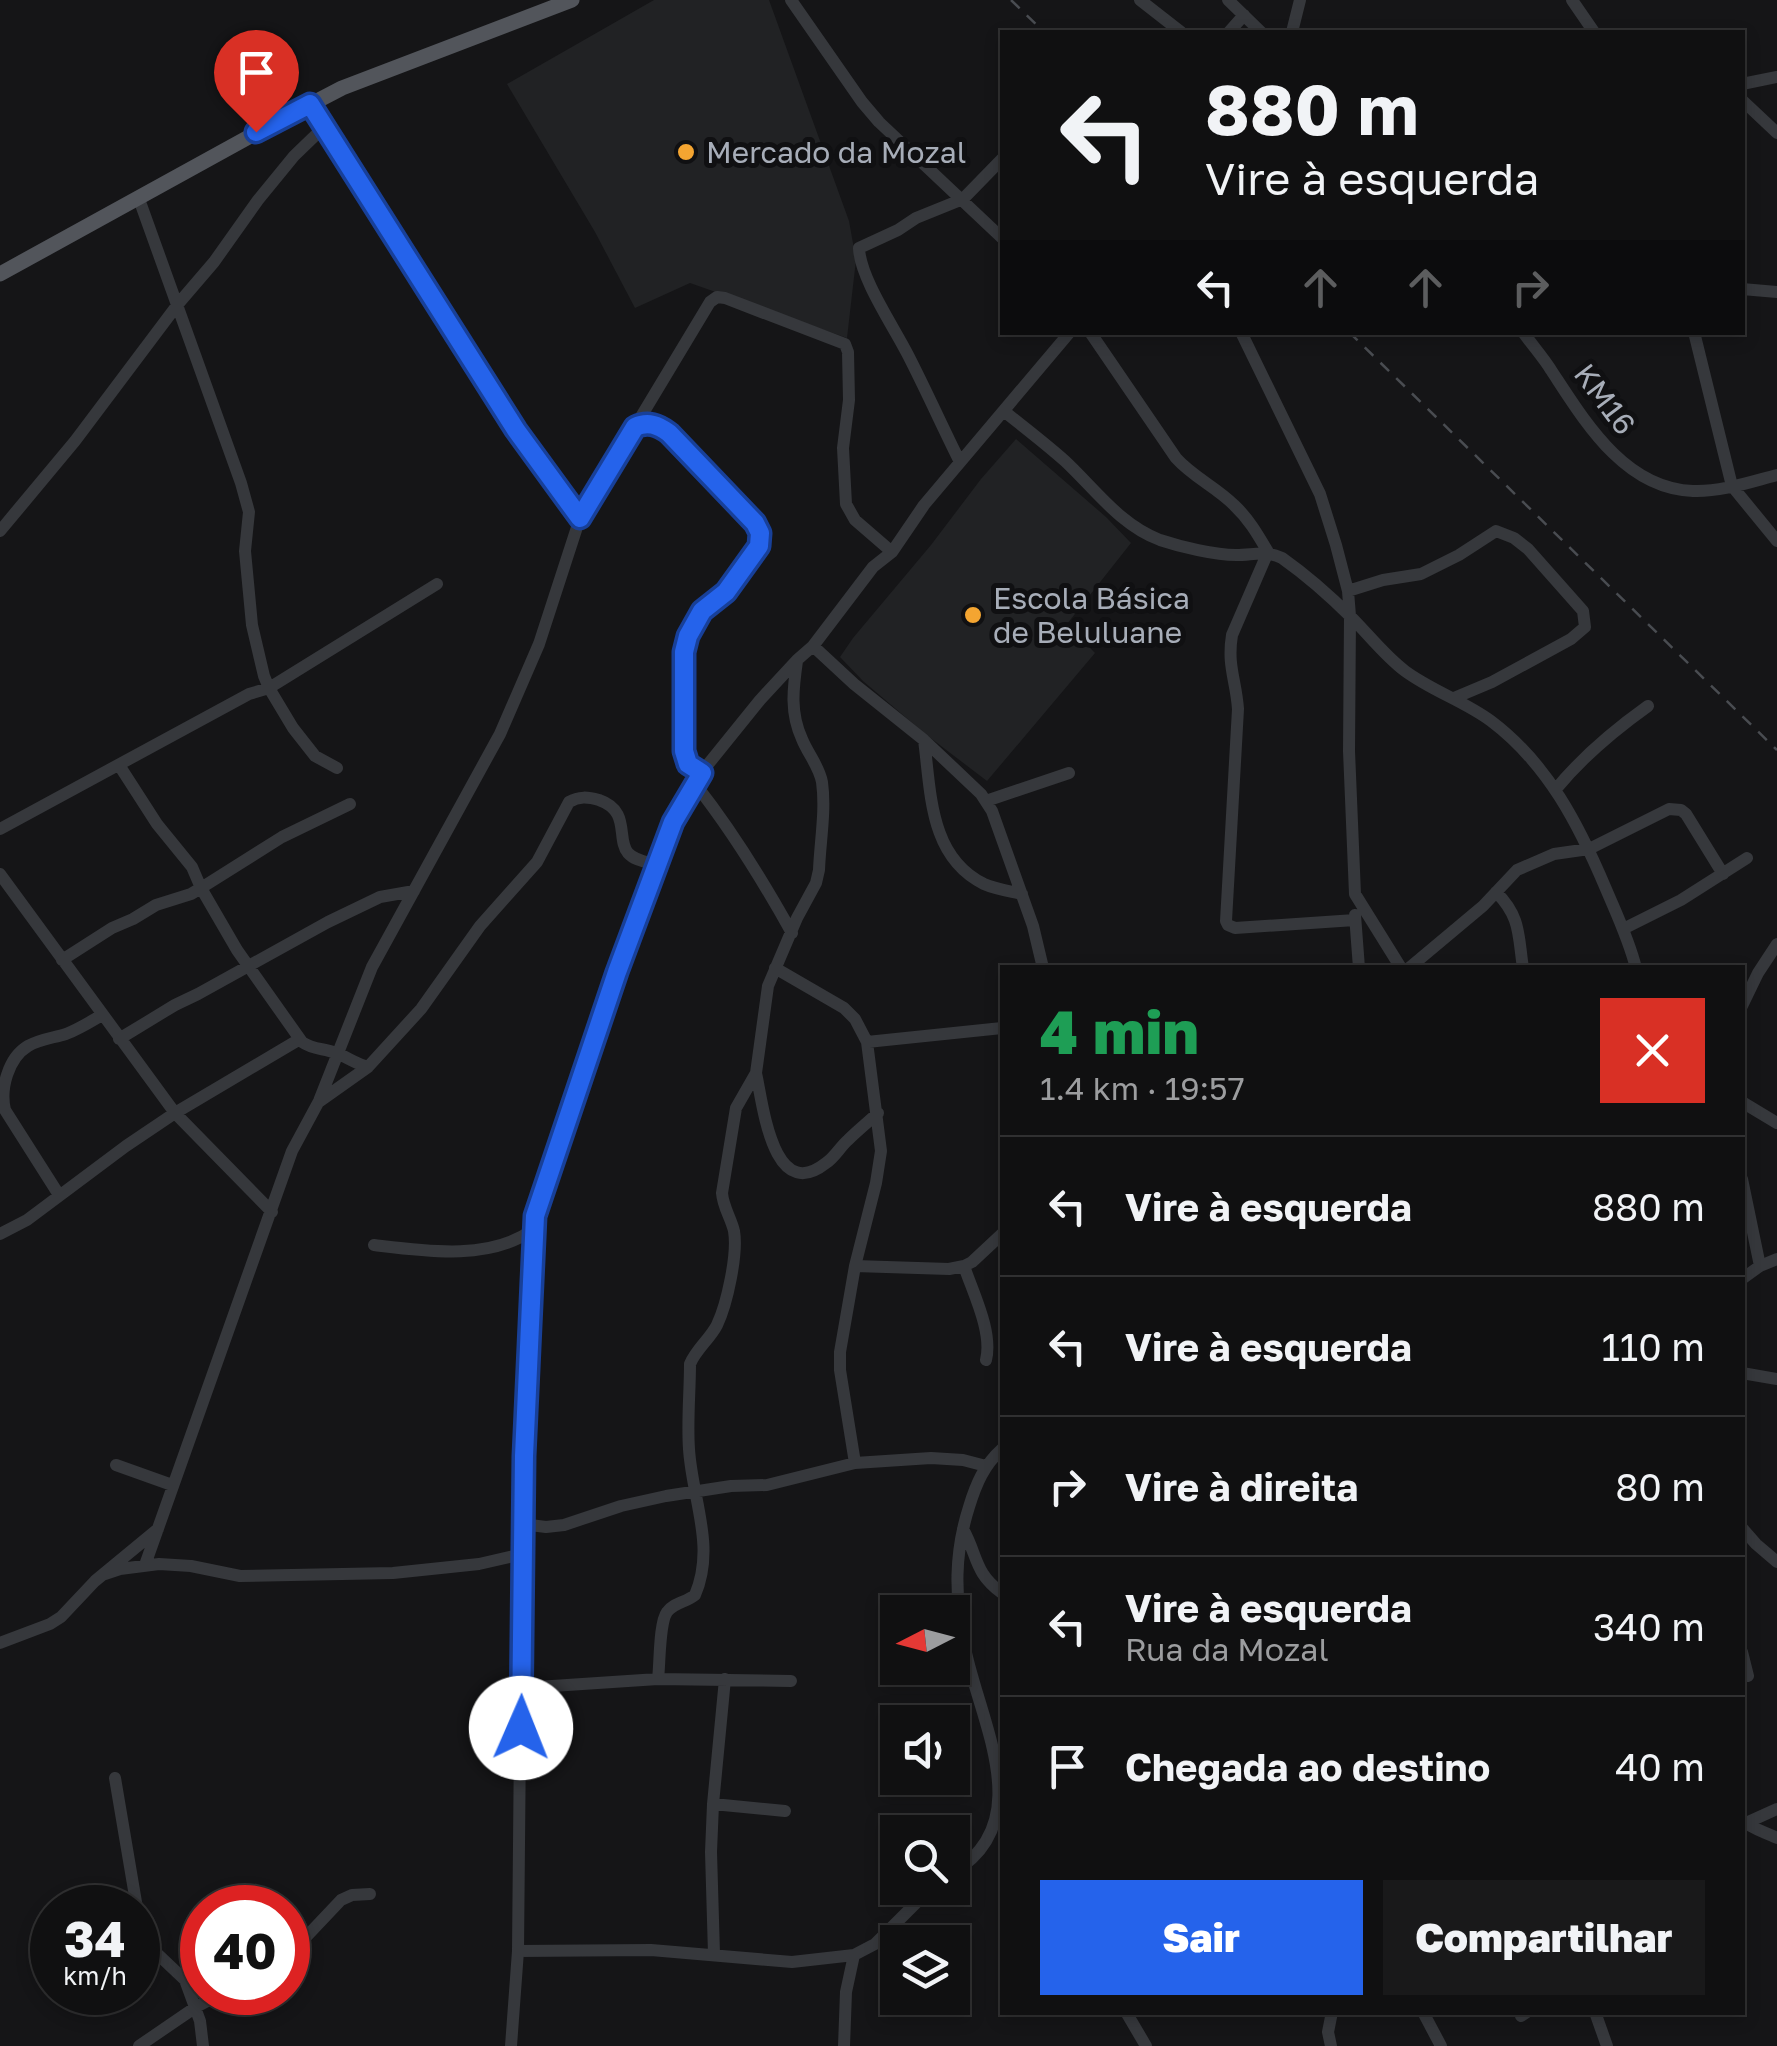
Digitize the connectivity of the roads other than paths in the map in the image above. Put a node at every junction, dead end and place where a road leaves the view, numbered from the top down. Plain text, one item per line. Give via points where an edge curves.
1 (567, 0) edge
2 (792, 0) edge
3 (1140, 0) edge
4 (1228, 0) edge
5 (1300, 0) edge
6 (1572, 0) edge
7 (1244, 15) junction
8 (1178, 30) edge
9 (1231, 30) edge
10 (1259, 30) edge
11 (1292, 30) edge
12 (1593, 30) edge
13 (1777, 77) edge
14 (1745, 83) edge
15 (1745, 103) edge
16 (310, 104) junction
17 (324, 126) junction
18 (1777, 133) edge
19 (1000, 161) edge
20 (139, 199) junction
21 (964, 199) junction
22 (997, 226) edge
23 (0, 274) edge
24 (1745, 289) edge
25 (1777, 292) edge
26 (178, 304) junction
27 (1068, 335) edge
28 (1092, 335) edge
29 (1242, 335) edge
30 (1525, 335) edge
31 (1695, 335) edge
32 (1004, 412) junction
33 (635, 427) junction
34 (960, 462) junction
35 (1777, 475) edge
36 (1732, 486) junction
37 (580, 518) junction
38 (0, 531) edge
39 (1777, 541) edge
40 (892, 552) junction
41 (1268, 552) junction
42 (438, 584) dead end
43 (1348, 591) junction
44 (1350, 616) junction
45 (813, 646) junction
46 (797, 660) junction
47 (269, 688) junction
48 (1454, 698) junction
49 (1648, 706) dead end
50 (924, 740) junction
51 (119, 765) junction
52 (338, 768) dead end
53 (1069, 774) dead end
54 (699, 779) junction
55 (1556, 789) junction
56 (986, 801) junction
57 (350, 804) dead end
58 (0, 830) edge
59 (1589, 849) junction
60 (1747, 858) dead end
61 (657, 865) junction
62 (0, 874) edge
63 (1723, 874) junction
64 (201, 888) junction
65 (414, 891) junction
66 (1496, 892) junction
67 (1022, 894) junction
68 (1355, 894) junction
69 (1355, 920) junction
70 (1623, 929) junction
71 (792, 933) junction
72 (1777, 944) edge
73 (62, 960) junction
74 (1042, 965) edge
75 (1359, 965) edge
76 (1399, 965) edge
77 (1414, 965) edge
78 (1523, 965) edge
79 (1635, 965) edge
80 (248, 966) junction
81 (775, 968) junction
82 (1745, 1000) edge
83 (102, 1015) junction
84 (1000, 1028) edge
85 (119, 1039) junction
86 (300, 1039) junction
87 (867, 1042) junction
88 (338, 1053) junction
89 (368, 1067) junction
90 (756, 1073) junction
91 (320, 1102) junction
92 (1745, 1104) edge
93 (175, 1113) junction
94 (878, 1113) junction
95 (1777, 1124) edge
96 (1745, 1194) edge
97 (59, 1195) junction
98 (272, 1212) junction
99 (532, 1230) junction
100 (0, 1234) edge
101 (1000, 1236) edge
102 (374, 1244) dead end
103 (1777, 1259) edge
104 (855, 1266) junction
105 (964, 1266) junction
106 (1760, 1266) junction
107 (1745, 1277) edge
108 (986, 1360) dead end
109 (1745, 1374) edge
110 (1777, 1379) edge
111 (1000, 1451) edge
112 (855, 1463) junction
113 (116, 1465) dead end
114 (986, 1466) junction
115 (172, 1485) junction
116 (694, 1493) junction
117 (522, 1524) junction
118 (158, 1529) junction
119 (1745, 1531) edge
120 (965, 1550) junction
121 (523, 1554) junction
122 (1777, 1562) edge
123 (145, 1565) junction
124 (105, 1574) junction
125 (1000, 1592) edge
126 (0, 1644) edge
127 (1745, 1664) edge
128 (1748, 1676) dead end
129 (658, 1679) junction
130 (725, 1679) junction
131 (790, 1681) dead end
132 (522, 1688) junction
133 (992, 1743) junction
134 (1000, 1758) edge
135 (115, 1778) dead end
136 (713, 1804) junction
137 (785, 1810) dead end
138 (1777, 1810) edge
139 (999, 1818) edge
140 (1745, 1828) edge
141 (1777, 1838) edge
142 (970, 1860) edge
143 (134, 1885) edge
144 (370, 1894) dead end
145 (914, 1905) edge
146 (310, 1933) edge
147 (518, 1951) junction
148 (714, 1954) junction
149 (854, 1955) junction
150 (160, 1956) edge
151 (180, 1975) edge
152 (186, 2015) edge
153 (197, 2015) edge
154 (1128, 2015) edge
155 (1331, 2015) edge
156 (1425, 2015) edge
157 (1597, 2015) edge
158 (139, 2046) edge
159 (203, 2046) edge
160 (511, 2046) edge
161 (844, 2046) edge
162 (1146, 2046) edge
163 (1330, 2046) edge
164 (1441, 2046) edge
165 (1607, 2046) edge

1 - 16 main road
2 - 21 street via 879,122
3 - 8 street
4 - 7 street
5 - 11 street
6 - 12 street
7 - 9 street
7 - 10 street
13 - 14 street
15 - 18 street
16 - 17 street
16 - 20 main road
17 - 26 street
17 - 37 street via 516,430
19 - 21 street
20 - 23 main road
20 - 26 street
21 - 22 street
21 - 34 street via 862,246 858,254
24 - 25 street
26 - 38 street
26 - 47 street via 248,512 248,588
27 - 32 street
28 - 41 street via 1176,458 1233,503
29 - 43 street via 1320,494
30 - 36 street, KM16 via 1600,440 1631,467 1690,492
31 - 36 street
32 - 34 street
32 - 41 street via 1134,527 1160,540 1233,556
33 - 37 street
33 - 40 street via 717,298 845,344 846,504
33 - 54 street via 655,424 669,433 760,533 759,546 688,636 684,751
34 - 40 street
35 - 36 street, KM16
36 - 39 street
37 - 65 street via 540,644 500,734
40 - 45 street via 872,567
41 - 44 street
41 - 69 street via 1230,648 1238,709 1226,921 1235,928
42 - 47 street
43 - 44 street
43 - 48 street via 1422,574 1496,531 1528,550 1583,611 1585,627
44 - 48 street via 1406,672
44 - 68 street
45 - 46 street
45 - 50 street
46 - 54 street
46 - 71 street via 795,721 822,782 822,807 816,883
47 - 51 street
47 - 52 street via 314,756
48 - 55 street via 1509,736
49 - 55 street via 1606,736
50 - 56 street
50 - 67 street via 942,842 986,886
51 - 58 street
51 - 64 street
53 - 56 street
54 - 61 street via 680,806
54 - 71 street
55 - 59 street
56 - 67 street
57 - 64 street via 282,836
59 - 63 street via 1674,809 1686,814
59 - 66 street via 1535,860
59 - 70 street
60 - 63 street
61 - 89 street via 629,855 619,818 606,802 569,802 537,862
61 - 99 street
62 - 73 street
63 - 70 street
64 - 73 street via 156,905
64 - 80 street
65 - 80 street via 380,897
65 - 88 street via 372,967
66 - 77 street
66 - 78 street via 1516,918
67 - 74 street
68 - 69 street
68 - 76 street
69 - 75 street
70 - 79 street
71 - 81 street
72 - 82 street
73 - 83 street
80 - 85 street
80 - 86 street
81 - 87 street via 844,1008
81 - 90 street
83 - 85 street
83 - 97 street via 22,1050 3,1082 6,1110
84 - 87 street
85 - 93 street
86 - 88 street
86 - 93 street
87 - 94 street
88 - 89 street
88 - 91 street
89 - 91 street
90 - 94 street via 773,1145 792,1171 830,1161
90 - 116 street via 736,1108 722,1194 734,1235 722,1312 690,1364
91 - 98 street via 292,1151
92 - 95 street
93 - 97 street
93 - 98 street
94 - 104 street via 881,1151
96 - 106 street
97 - 100 street
98 - 115 street
99 - 102 street via 508,1243 465,1250
99 - 117 street
101 - 105 street
103 - 106 street
104 - 105 street
104 - 112 street via 840,1370
105 - 108 street via 984,1326
106 - 107 street
109 - 110 street
111 - 114 street
112 - 114 street via 931,1458
112 - 116 street via 767,1485
113 - 115 street
114 - 120 street via 963,1529
115 - 118 street
116 - 117 street via 564,1525
116 - 129 street via 706,1546 695,1594 664,1618
117 - 121 street
118 - 123 street
118 - 124 street
119 - 122 street
120 - 125 street
120 - 133 street via 956,1567 957,1594
121 - 123 street via 450,1568 336,1576 240,1576
121 - 132 street
123 - 124 street
124 - 126 street via 61,1617
127 - 128 street
129 - 130 street
129 - 132 street
130 - 131 street
130 - 136 street
132 - 147 street
133 - 134 street
133 - 139 street
135 - 143 street
136 - 137 street
136 - 148 street
138 - 140 street
139 - 142 street
140 - 141 street
144 - 146 street via 341,1900
145 - 149 street
147 - 148 street
147 - 160 street
148 - 149 street via 792,1962
149 - 161 street
150 - 151 street
152 - 158 street
153 - 159 street
154 - 162 street
155 - 163 street
156 - 164 street
157 - 165 street

